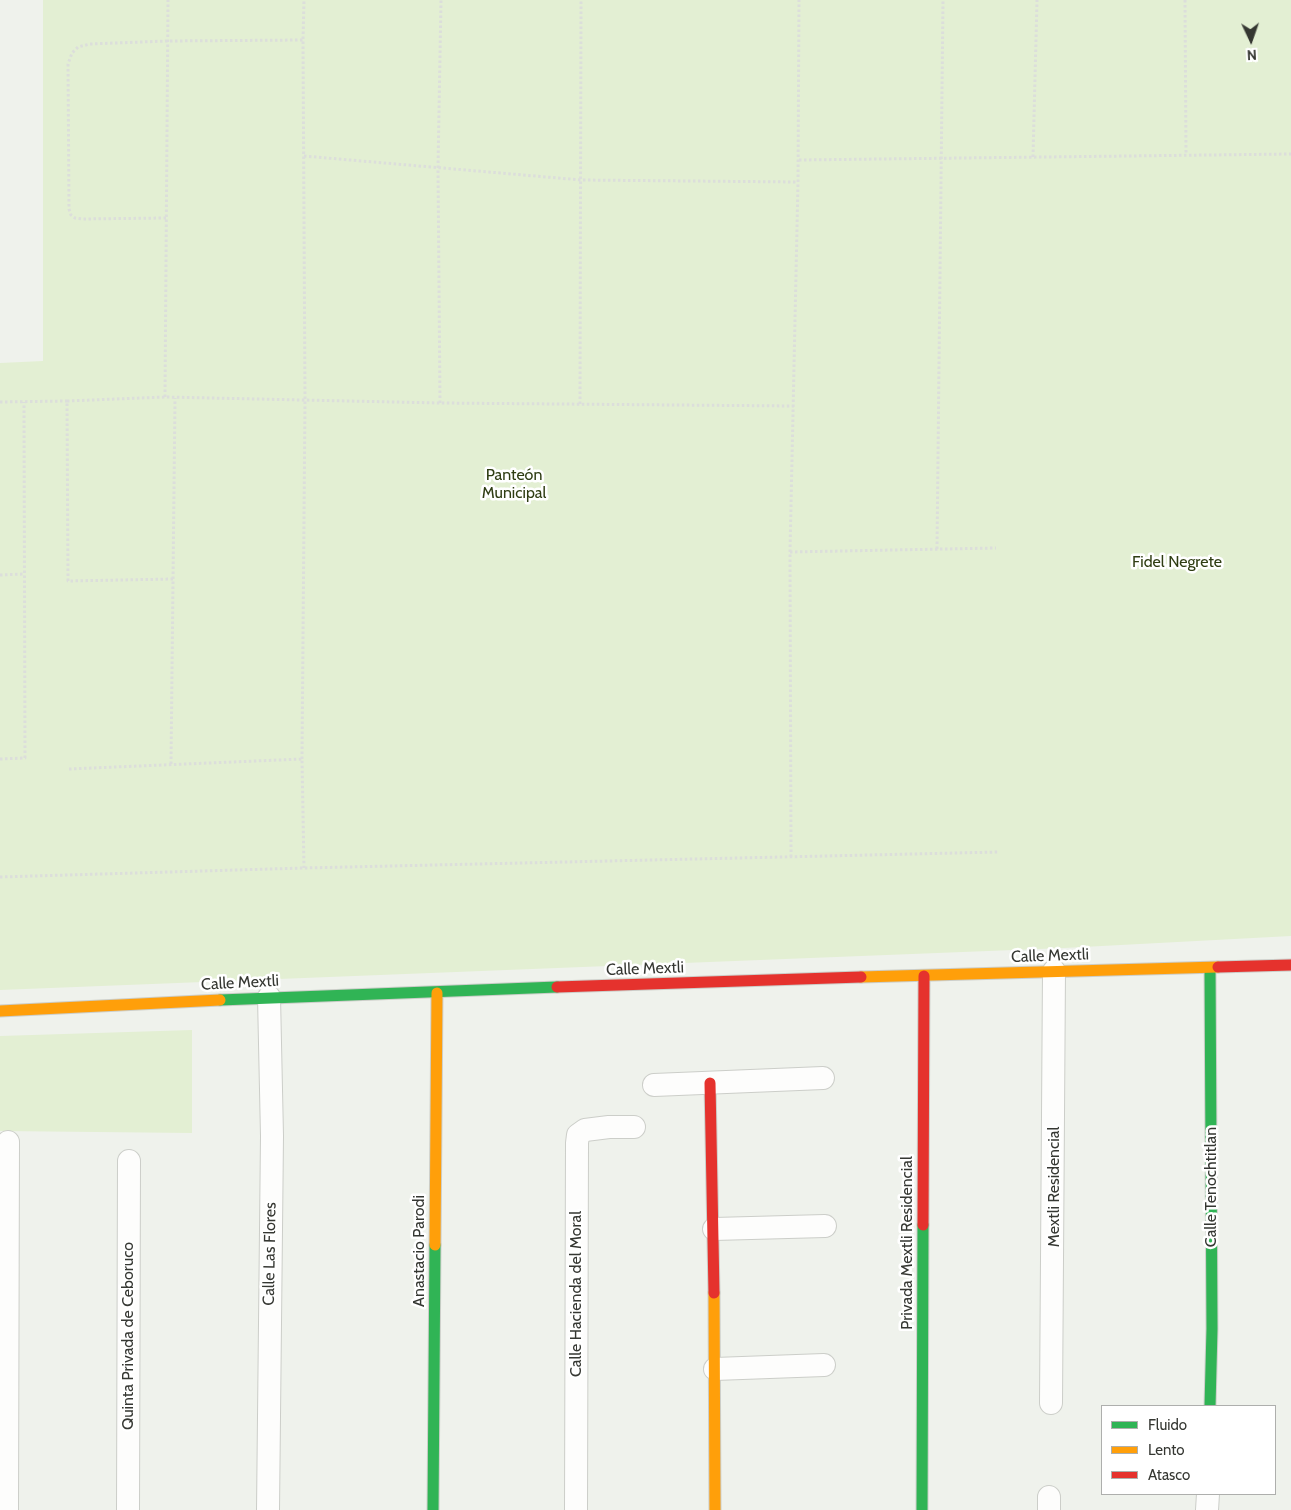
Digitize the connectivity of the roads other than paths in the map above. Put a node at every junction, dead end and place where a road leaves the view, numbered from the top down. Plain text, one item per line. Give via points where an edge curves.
1 (1291, 966) edge
2 (1210, 968) junction
3 (1054, 971) junction
4 (924, 976) junction
5 (437, 992) junction
6 (269, 997) junction
7 (0, 1011) edge
8 (823, 1078) dead end
9 (710, 1083) junction
10 (654, 1085) dead end
11 (634, 1127) dead end
12 (8, 1142) dead end
13 (129, 1161) dead end
14 (825, 1226) dead end
15 (714, 1229) junction
16 (824, 1366) dead end
17 (715, 1369) junction
18 (1051, 1404) dead end
19 (1210, 1405) edge
20 (1208, 1495) edge
21 (7, 1510) edge
22 (128, 1510) edge
23 (268, 1510) edge
24 (433, 1510) edge
25 (576, 1510) edge
26 (715, 1510) edge
27 (922, 1510) edge
28 (1207, 1510) edge

1 - 2 street, Calle Mextli
2 - 3 street, Calle Mextli
2 - 19 street, Calle Tenochtitlan
3 - 4 street, Calle Mextli
3 - 18 street, Mextli Residencial
4 - 5 street, Calle Mextli
4 - 27 street, Privada Mextli Residencial
5 - 6 street, Calle Mextli
5 - 24 street, Anastacio Parodi
6 - 7 street, Calle Mextli
6 - 23 street, Calle Las Flores via 272,1136
8 - 9 street
9 - 10 street
9 - 15 street
11 - 25 street, Calle Hacienda del Moral via 585,1130 578,1135 576,1143
12 - 21 street
13 - 22 street, Quinta Privada de Ceboruco
14 - 15 street
15 - 17 street
16 - 17 street
17 - 26 street
20 - 28 street

